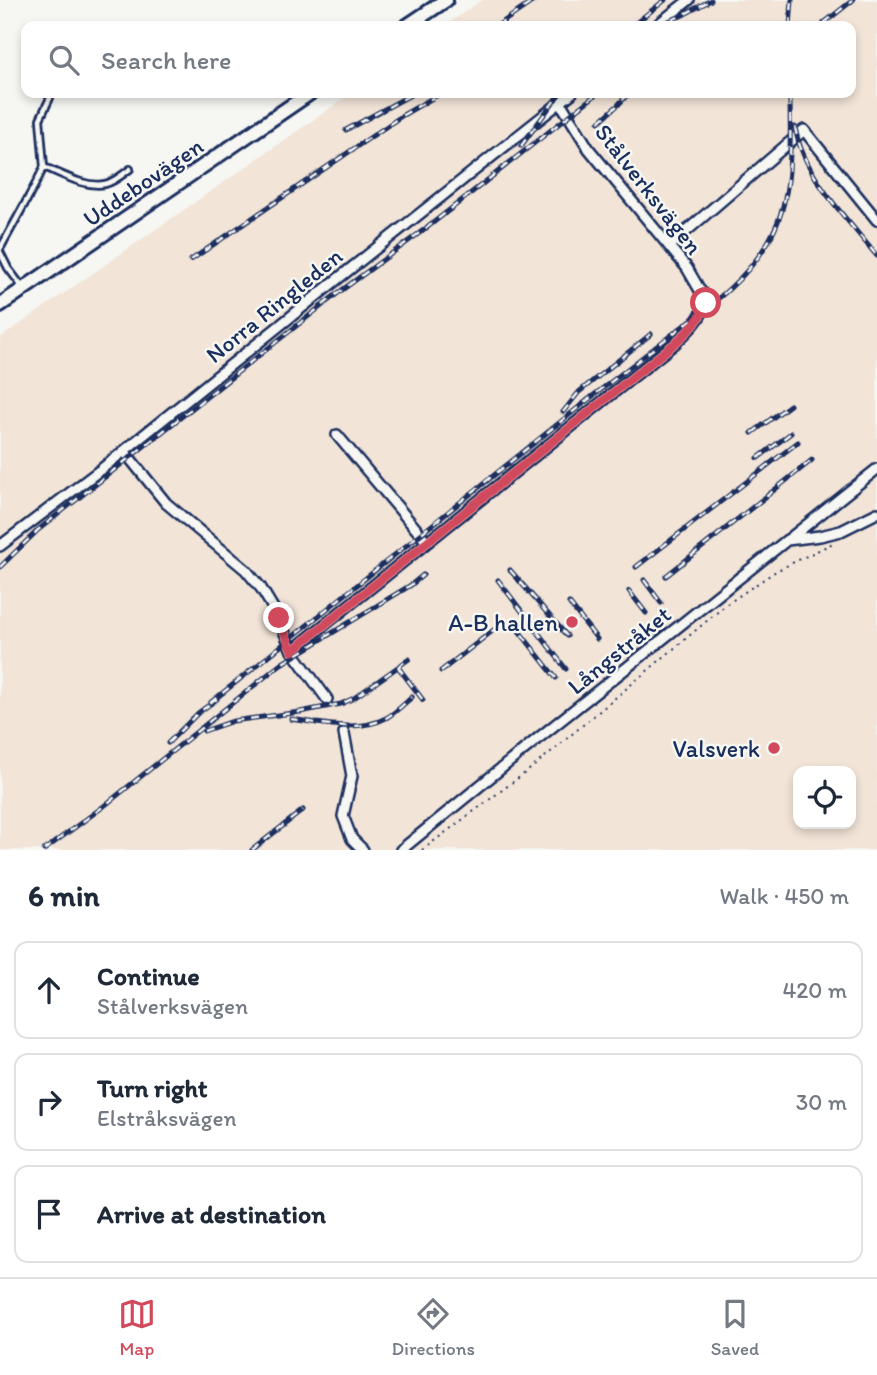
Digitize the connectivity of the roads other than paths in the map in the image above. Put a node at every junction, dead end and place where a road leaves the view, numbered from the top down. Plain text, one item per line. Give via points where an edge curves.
1 (446, 0) edge
2 (688, 0) edge
3 (414, 21) edge
4 (662, 21) edge
5 (50, 98) dead end
6 (303, 98) edge
7 (565, 98) edge
8 (560, 102) junction
9 (44, 167) junction
10 (130, 169) dead end
11 (877, 220) edge
12 (669, 246) junction
13 (0, 251) edge
14 (23, 289) junction
15 (0, 305) edge
16 (337, 435) dead end
17 (124, 451) junction
18 (877, 469) edge
19 (877, 513) edge
20 (787, 540) junction
21 (427, 542) junction
22 (0, 546) edge
23 (292, 651) junction
24 (327, 699) dead end
25 (344, 733) dead end
26 (363, 850) edge
27 (401, 850) edge

1 - 3 street
2 - 4 street
5 - 9 lane via 40,119
6 - 14 street, Uddebovägen
7 - 8 street, Norra Ringleden
8 - 12 street, Stålverksvägen via 589,149
8 - 17 street, Norra Ringleden
9 - 10 lane via 91,184 106,184
9 - 13 lane
11 - 12 street via 804,130
12 - 21 street, Stålverksvägen via 706,303 693,327
13 - 14 lane
14 - 15 street, Uddebovägen
16 - 21 street
17 - 22 street, Norra Ringleden
17 - 23 street via 166,503 246,570 279,618
18 - 20 street, Långstråket
19 - 20 street via 841,531
20 - 27 street, Långstråket
21 - 23 street, Stålverksvägen
23 - 24 street
25 - 26 street via 352,776 343,816 352,839

